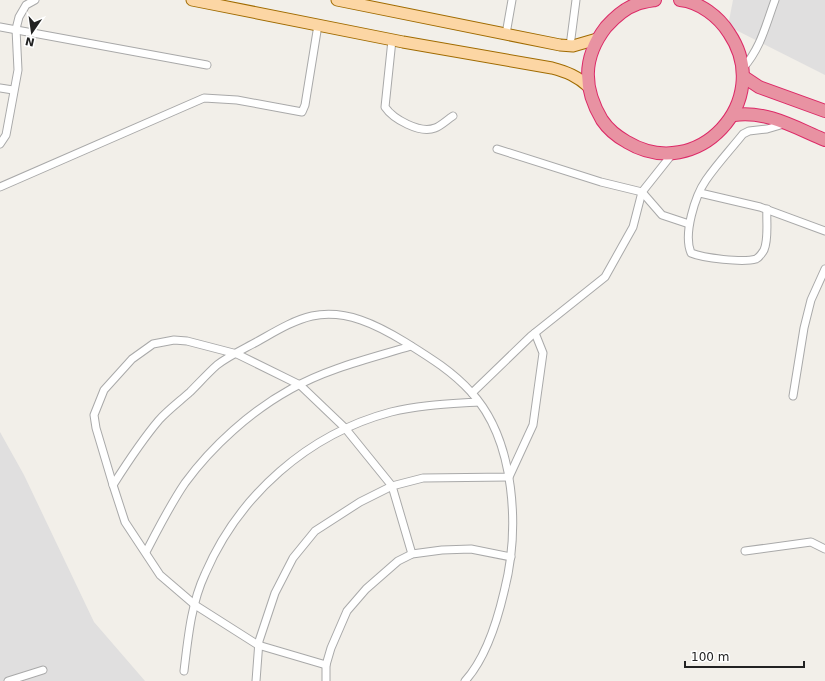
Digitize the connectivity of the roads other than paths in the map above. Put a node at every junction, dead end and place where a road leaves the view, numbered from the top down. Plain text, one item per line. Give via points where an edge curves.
1 (35, 0) edge
2 (192, 0) edge
3 (337, 0) edge
4 (512, 0) edge
5 (576, 0) edge
6 (655, 0) edge
7 (680, 0) edge
8 (775, 0) edge
9 (377, 4) edge
10 (703, 4) edge
11 (318, 25) junction
12 (0, 26) edge
13 (16, 29) junction
14 (506, 34) junction
15 (597, 39) junction
16 (392, 40) junction
17 (570, 46) junction
18 (207, 65) dead end
19 (744, 73) junction
20 (588, 87) junction
21 (0, 88) edge
22 (13, 90) junction
23 (825, 111) edge
24 (734, 115) junction
25 (453, 116) dead end
26 (786, 123) junction
27 (825, 140) edge
28 (0, 144) edge
29 (497, 149) dead end
30 (673, 153) junction
31 (0, 187) edge
32 (642, 192) junction
33 (700, 193) junction
34 (767, 209) junction
35 (689, 224) junction
36 (825, 231) edge
37 (825, 269) edge
38 (535, 333) junction
39 (412, 346) junction
40 (237, 354) junction
41 (300, 385) junction
42 (472, 393) junction
43 (793, 396) dead end
44 (478, 402) junction
45 (345, 428) junction
46 (509, 477) junction
47 (113, 485) junction
48 (392, 486) junction
49 (825, 549) edge
50 (745, 551) dead end
51 (146, 552) junction
52 (412, 554) junction
53 (511, 557) junction
54 (194, 605) junction
55 (258, 645) junction
56 (326, 665) junction
57 (43, 670) dead end
58 (184, 671) dead end
59 (8, 681) edge
60 (256, 681) edge
61 (326, 681) edge
62 (464, 681) edge

1 - 13 street via 26,4 22,10
2 - 11 main road
3 - 9 main road
4 - 14 street
5 - 17 street
6 - 15 highway via 637,4 614,18
7 - 10 highway
8 - 19 street via 759,46
9 - 14 main road
10 - 19 highway via 723,23 737,44
11 - 16 main road
11 - 31 street via 302,112 237,100 204,98
12 - 13 street
13 - 18 street
13 - 22 street via 18,70
14 - 17 main road
15 - 17 main road
15 - 20 highway via 589,65
16 - 20 main road via 552,68 574,76
16 - 25 street via 385,108 389,114 400,122 428,129 434,129
19 - 23 highway via 759,87
19 - 24 highway via 741,97
20 - 30 highway via 597,112 618,137 634,147 653,153
21 - 22 street
22 - 28 street via 6,135
24 - 26 highway via 747,113
24 - 30 highway via 718,134 707,141 697,147
26 - 27 highway
26 - 33 street via 767,130 743,134 706,180
29 - 32 street via 601,182
30 - 32 street
32 - 35 street via 662,215
32 - 38 street via 633,227 604,277
33 - 34 street
33 - 35 street
34 - 35 street via 765,248 755,259 700,257 691,252 688,246
34 - 36 street
37 - 43 street via 811,300
38 - 42 street
38 - 46 street via 543,353 533,425
39 - 40 street via 377,325 360,319 334,315 312,316 293,323
39 - 41 street via 322,375
39 - 42 street via 438,362
40 - 41 street
40 - 47 street via 218,365 160,419
40 - 47 street via 187,341 170,340 153,344 132,359 104,390 94,415
41 - 45 street
41 - 51 street via 253,414 216,447 185,483
42 - 44 street
44 - 45 street via 391,412
44 - 46 street via 484,409 504,451
45 - 48 street
45 - 54 street via 300,454 262,487 234,520 215,552 204,574
46 - 48 street via 423,478
46 - 53 street via 512,493
47 - 51 street via 125,522
48 - 52 street
48 - 55 street via 360,502 316,531 293,558 275,593
49 - 50 street via 811,542
51 - 54 street via 160,575
52 - 53 street via 471,549
52 - 56 street via 398,561 352,604 331,648
53 - 62 street via 497,620 474,671
54 - 55 street
54 - 58 street
55 - 56 street
55 - 60 street
56 - 61 street
57 - 59 street

